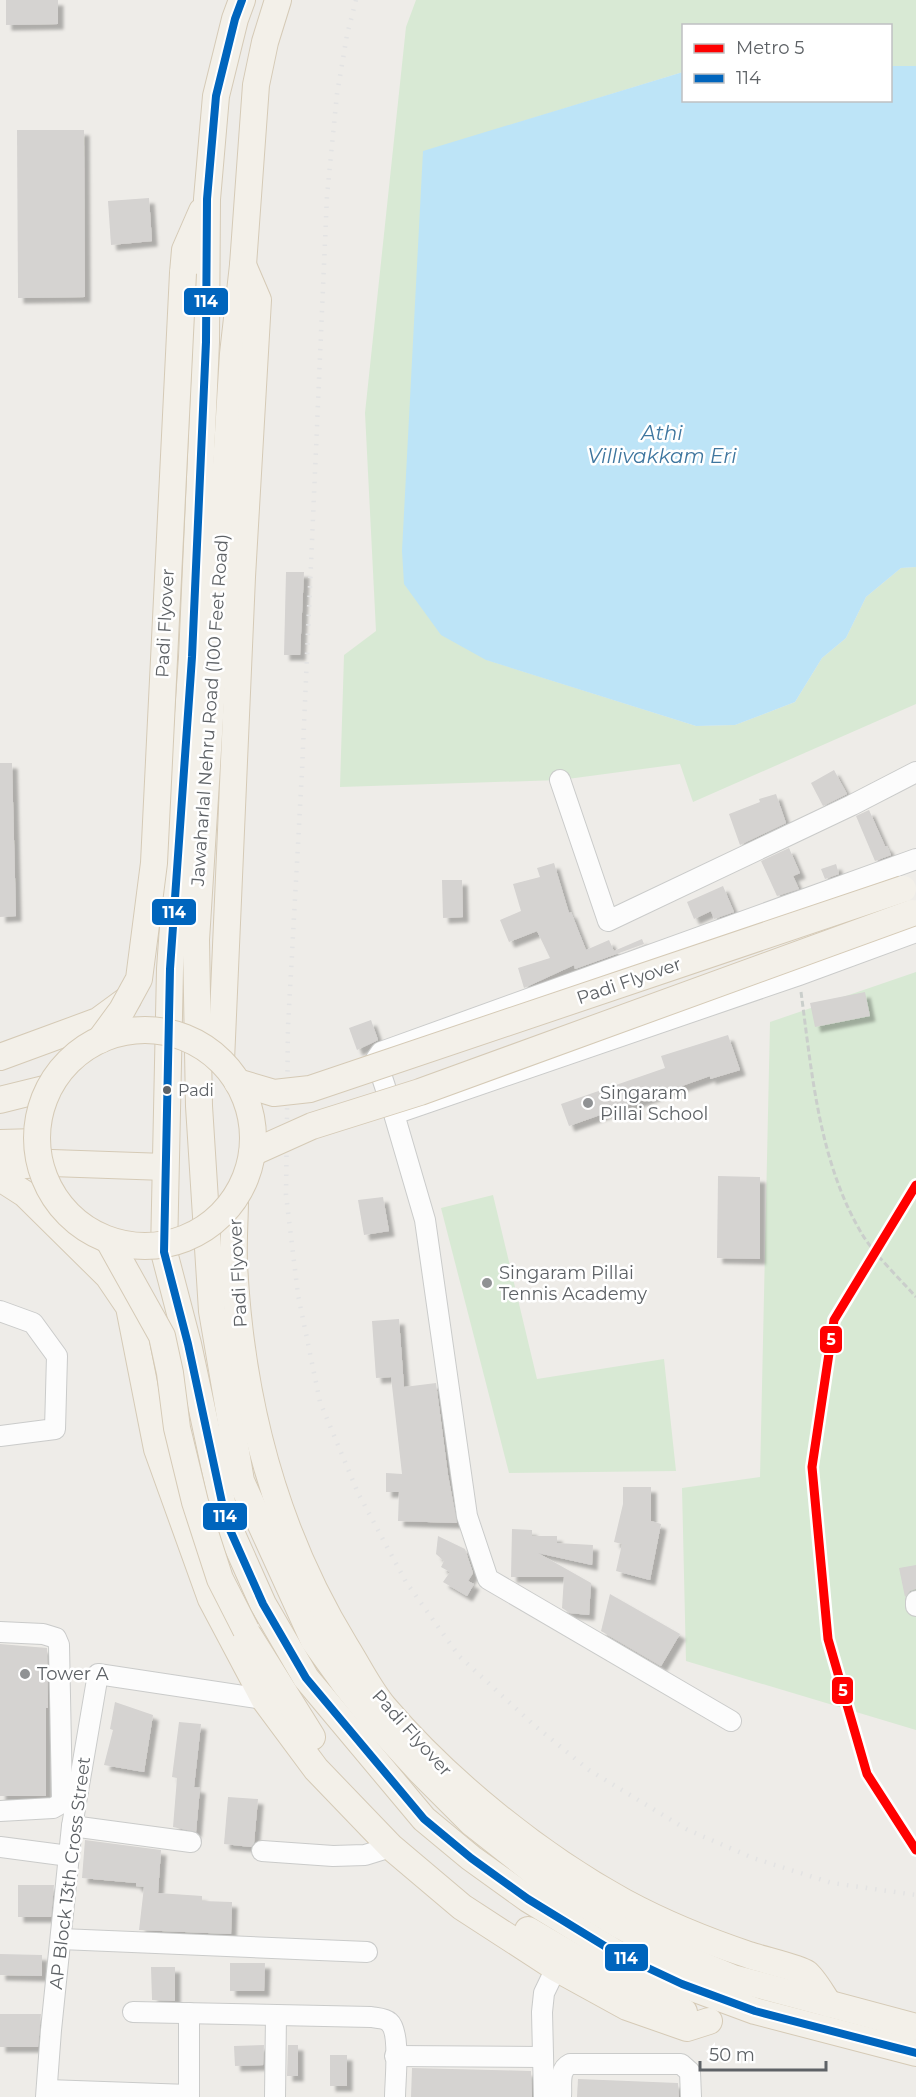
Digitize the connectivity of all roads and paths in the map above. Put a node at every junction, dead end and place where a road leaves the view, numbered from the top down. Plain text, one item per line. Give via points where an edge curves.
1 (242, 0) edge
2 (278, 0) edge
3 (207, 199) junction
4 (243, 265) junction
5 (916, 772) edge
6 (560, 780) dead end
7 (916, 859) edge
8 (916, 884) edge
9 (916, 912) edge
10 (916, 932) edge
11 (170, 969) junction
12 (799, 975) junction
13 (99, 1040) junction
14 (0, 1056) edge
15 (221, 1061) junction
16 (237, 1082) junction
17 (48, 1088) junction
18 (0, 1100) edge
19 (394, 1114) junction
20 (36, 1142) junction
21 (0, 1143) edge
22 (252, 1153) junction
23 (0, 1167) edge
24 (165, 1167) junction
25 (0, 1178) edge
26 (235, 1198) junction
27 (109, 1240) junction
28 (916, 1296) edge
29 (0, 1311) edge
30 (194, 1373) junction
31 (142, 1380) junction
32 (0, 1436) edge
33 (916, 1601) edge
34 (916, 1606) edge
35 (0, 1632) edge
36 (264, 1699) junction
37 (731, 1721) dead end
38 (0, 1811) edge
39 (72, 1826) junction
40 (191, 1842) dead end
41 (0, 1847) edge
42 (391, 1847) junction
43 (262, 1851) dead end
44 (69, 1856) junction
45 (61, 1939) junction
46 (366, 1952) dead end
47 (556, 1968) junction
48 (829, 2004) junction
49 (755, 2011) junction
50 (133, 2012) dead end
51 (189, 2013) junction
52 (276, 2015) junction
53 (709, 2021) junction
54 (916, 2027) edge
55 (916, 2053) edge
56 (395, 2056) junction
57 (543, 2057) junction
58 (47, 2093) edge
59 (189, 2096) edge
60 (275, 2097) edge
61 (395, 2097) edge
62 (544, 2097) edge
63 (561, 2097) edge
64 (691, 2097) edge

1 - 3 main road, Jawaharlal Nehru Road (100 Feet Road) via 216,96
2 - 4 main road, Jawaharlal Nehru Road (100 Feet Road) via 256,85
3 - 11 main road, Jawaharlal Nehru Road (100 Feet Road) via 206,342 192,657
3 - 13 main road, Padi Flyover, bridge via 185,250 183,273 154,863 139,979
4 - 15 main road via 258,300
4 - 48 main road, Jawaharlal Nehru Road (100 Feet Road) via 233,354 196,940 199,1106 212,1311 241,1481 314,1641 376,1723 472,1823 543,1879 670,1952 733,1978
5 - 6 street via 608,921
7 - 19 street via 381,1052 376,1059
8 - 16 main road, Padi Flyover, bridge via 310,1089 274,1092
9 - 22 main road, Padi Flyover, bridge via 420,1092 312,1126
10 - 12 street
11 - 14 main road via 98,1021
11 - 24 main road, Jawaharlal Nehru Road (100 Feet Road)
12 - 19 street
12 - 28 path via 818,1112 832,1167 863,1237
13 - 15 main road, Padi Flyover, bridge via 124,1032 168,1033 200,1046
13 - 17 main road, Padi Flyover, bridge via 70,1060
15 - 16 main road, Padi Flyover, bridge
16 - 22 main road, Padi Flyover, bridge via 251,1116
17 - 18 main road
17 - 20 main road, Padi Flyover, bridge via 39,1114
19 - 37 street via 425,1220 467,1516 488,1579
20 - 21 main road
20 - 27 main road, Padi Flyover, bridge via 42,1174 57,1203 80,1225
22 - 26 main road, Padi Flyover, bridge
23 - 24 main road via 52,1163
24 - 30 main road, Jawaharlal Nehru Road (100 Feet Road) via 164,1252
25 - 31 main road via 25,1194 108,1275 129,1307
26 - 27 main road, Padi Flyover, bridge via 211,1224 180,1241 144,1246
26 - 48 main road, Padi Flyover via 238,1315 250,1399 271,1487 303,1569 382,1705 449,1775 564,1866 625,1903 689,1932 806,1972
27 - 53 main road, bridge via 162,1336 177,1428 220,1579 310,1736 353,1787 415,1847 493,1909 598,1971
29 - 32 street via 33,1323 57,1356 55,1429
30 - 31 main road
30 - 49 main road, Jawaharlal Nehru Road (100 Feet Road) via 226,1521 263,1604 306,1678 424,1819 528,1899 616,1953 682,1984
31 - 36 main road via 157,1449 211,1599
33 - 34 street
35 - 38 street via 43,1634 56,1638 59,1646 62,1798 53,1808
36 - 39 street, AP Block 13th Cross Street via 98,1674
36 - 42 main road via 316,1769
39 - 40 street
39 - 44 street, AP Block 13th Cross Street
41 - 44 street
42 - 43 street via 365,1855
42 - 47 main road via 462,1907
44 - 45 street, AP Block 13th Cross Street
45 - 46 street
45 - 58 street, AP Block 13th Cross Street
47 - 53 main road via 627,2007 687,2028
47 - 57 street via 544,1993
48 - 54 main road, Jawaharlal Nehru Road (100 Feet Road)
49 - 53 main road
49 - 55 main road, Jawaharlal Nehru Road (100 Feet Road)
50 - 51 street
51 - 52 street
51 - 59 street
52 - 56 street via 371,2017 390,2022 396,2034
52 - 60 street
56 - 57 street
56 - 61 street
57 - 62 street
58 - 59 street
63 - 64 street via 562,2073 570,2064 681,2064 690,2072

